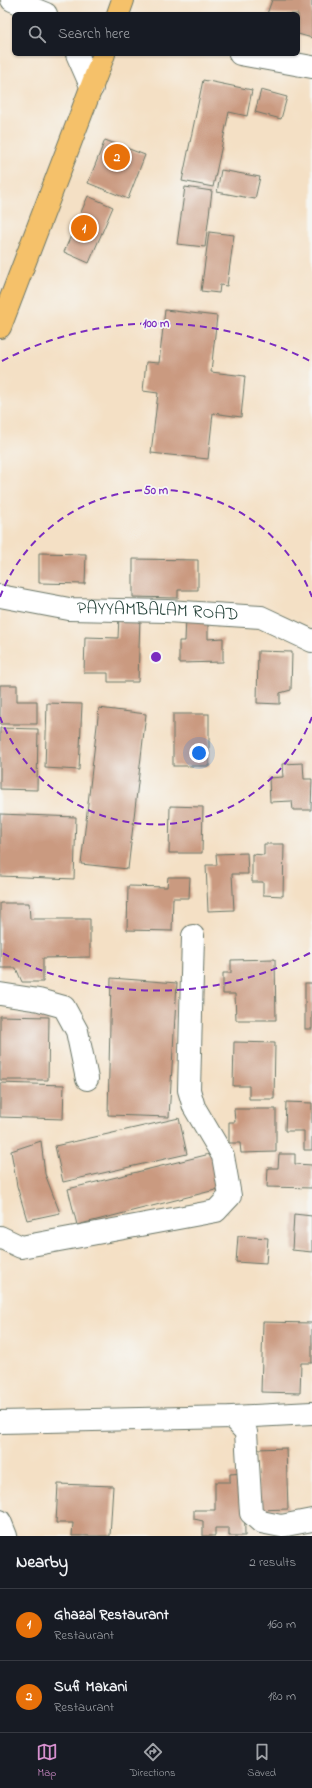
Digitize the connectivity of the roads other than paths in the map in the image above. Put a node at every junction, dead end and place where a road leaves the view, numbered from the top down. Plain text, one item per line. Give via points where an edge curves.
1 (12, 0) edge
2 (123, 0) edge
3 (41, 12) edge
4 (119, 12) edge
5 (78, 56) edge
6 (103, 56) edge
7 (251, 56) edge
8 (312, 67) edge
9 (92, 88) junction
10 (0, 327) edge
11 (0, 596) edge
12 (312, 641) edge
13 (193, 936) dead end
14 (0, 994) edge
15 (87, 1078) dead end
16 (0, 1237) edge
17 (312, 1413) edge
18 (232, 1417) junction
19 (0, 1422) edge
20 (312, 1520) edge
21 (0, 1521) edge
22 (6, 1536) edge

1 - 3 street
2 - 4 main road
5 - 9 street
6 - 9 main road
7 - 8 street
9 - 10 main road
11 - 12 street, PAYYAMBALAM ROAD via 69,610 167,611 261,616
13 - 16 street via 189,1090 194,1107 223,1156 230,1196 216,1211 21,1247
14 - 15 street via 64,1007 78,1031
17 - 18 street
18 - 19 street
18 - 20 street via 246,1432 251,1513 261,1522 282,1526
21 - 22 street

